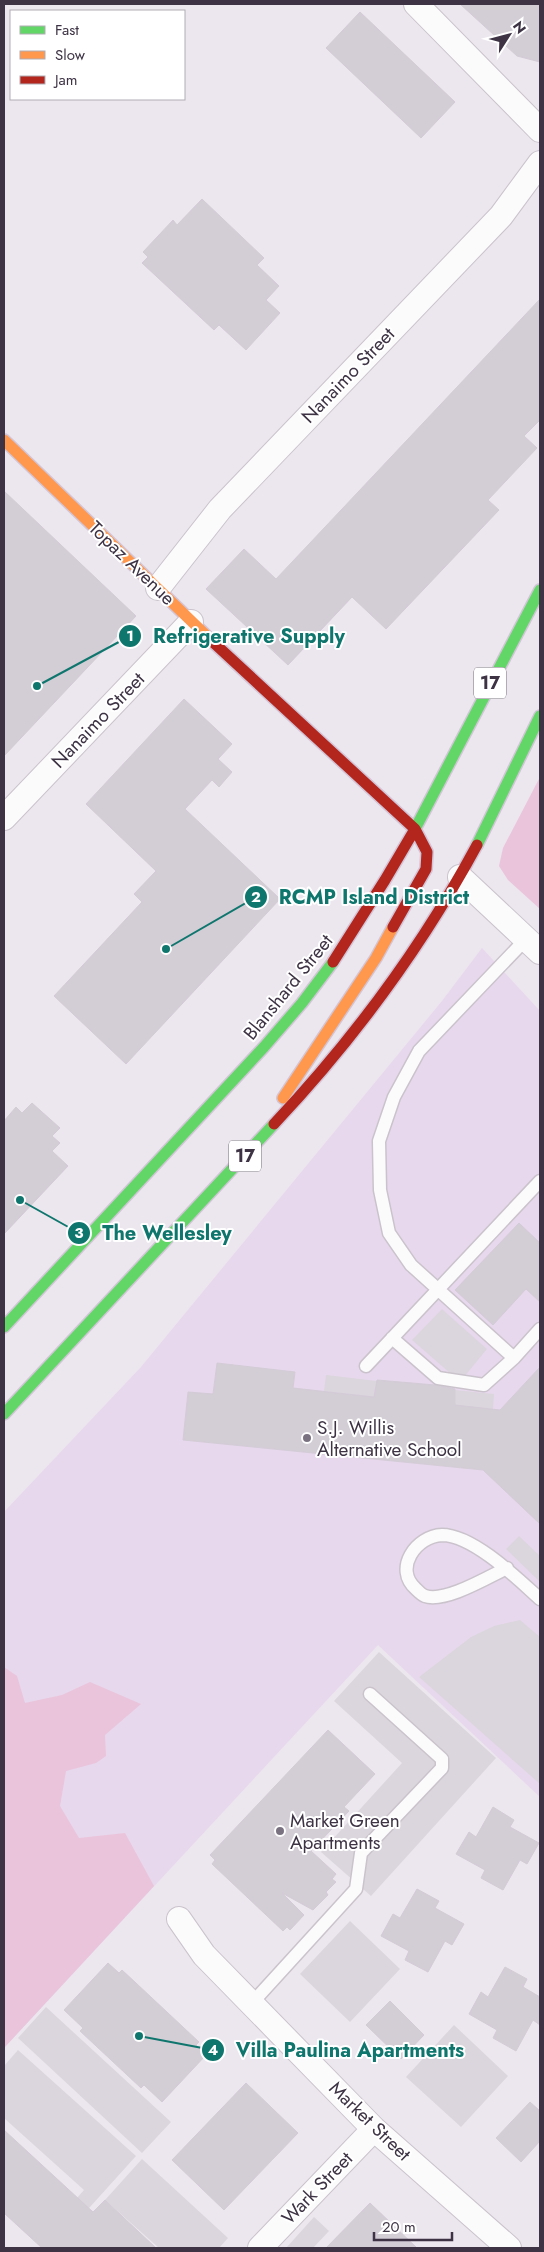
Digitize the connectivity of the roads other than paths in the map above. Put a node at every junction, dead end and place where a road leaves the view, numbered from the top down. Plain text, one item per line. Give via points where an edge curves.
1 (416, 4) edge
2 (540, 130) edge
3 (540, 163) edge
4 (4, 440) edge
5 (158, 588) junction
6 (540, 590) edge
7 (191, 622) junction
8 (540, 716) edge
9 (4, 818) edge
10 (414, 829) junction
11 (460, 877) junction
12 (533, 946) edge
13 (248, 1152) junction
14 (540, 1181) edge
15 (438, 1290) junction
16 (4, 1327) edge
17 (540, 1329) edge
18 (392, 1338) junction
19 (514, 1358) junction
20 (366, 1366) dead end
21 (4, 1414) edge
22 (507, 1568) junction
23 (540, 1599) edge
24 (370, 1694) dead end
25 (179, 1919) dead end
26 (253, 2002) junction
27 (374, 2129) junction
28 (260, 2248) edge
29 (509, 2248) edge

1 - 2 street
3 - 5 street, Nanaimo Street via 501,216 220,509
4 - 5 main road, Topaz Avenue
5 - 7 main road, Topaz Avenue
6 - 10 main road, Blanshard Street / 17
7 - 9 street, Nanaimo Street
7 - 10 main road, Topaz Avenue
8 - 11 main road, 17
10 - 13 main road, Topaz Avenue via 427,852 426,869 376,958
10 - 16 main road, Blanshard Street / 17 via 364,917 325,974 279,1030
11 - 12 street
11 - 13 main road, 17 via 368,1018 324,1071
12 - 15 lane via 418,1051 394,1097 379,1142 380,1190 389,1233 411,1265
13 - 21 main road, 17
14 - 15 lane
15 - 18 lane
15 - 19 lane
17 - 19 lane
18 - 19 lane via 438,1378 484,1384
18 - 20 lane
22 - 22 lane via 469,1543 442,1535 422,1541 409,1555 406,1570 411,1584 424,1596 436,1597 452,1594
22 - 23 lane
24 - 26 lane via 442,1759 442,1768 361,1853 356,1889
25 - 26 street, Market Street via 204,1955
26 - 27 street, Market Street
27 - 28 street, Wark Street
27 - 29 street, Market Street

